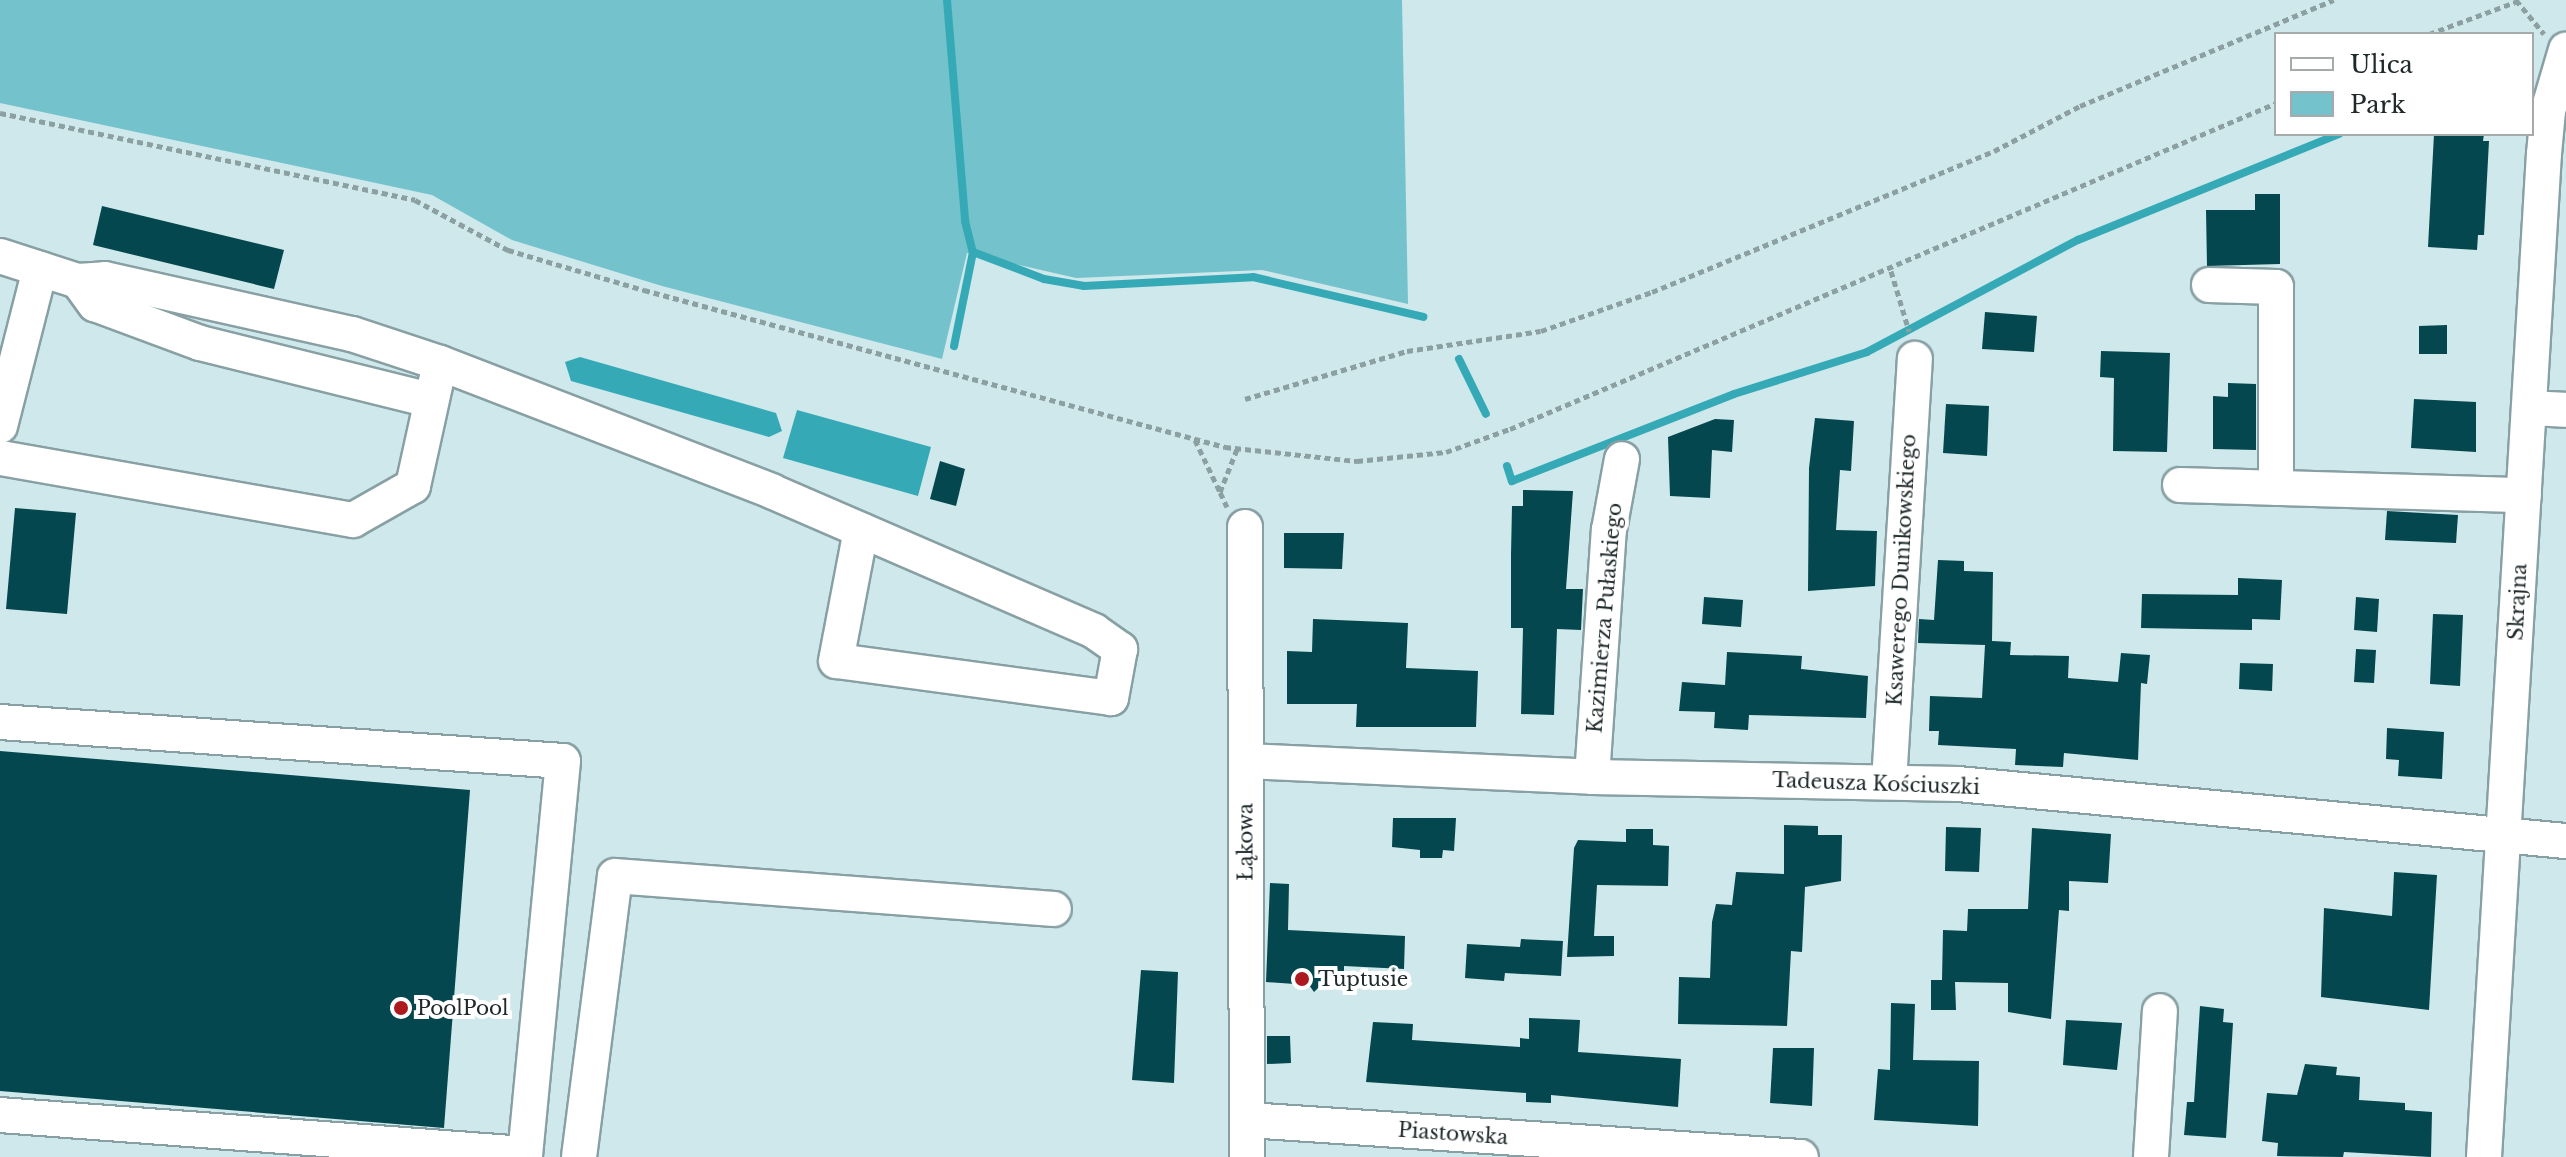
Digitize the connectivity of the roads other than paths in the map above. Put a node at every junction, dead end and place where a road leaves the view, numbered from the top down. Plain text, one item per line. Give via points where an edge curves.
1 (2561, 45) edge
2 (0, 256) edge
3 (40, 269) junction
4 (78, 281) junction
5 (2209, 285) dead end
6 (1915, 359) dead end
7 (440, 363) junction
8 (430, 400) junction
9 (2530, 408) junction
10 (2566, 410) edge
11 (0, 426) edge
12 (0, 458) edge
13 (1622, 459) dead end
14 (2180, 485) dead end
15 (2276, 488) junction
16 (2524, 495) junction
17 (1245, 527) road end
18 (861, 530) junction
19 (0, 722) edge
20 (1246, 761) junction
21 (1592, 777) junction
22 (1889, 782) junction
23 (2505, 836) junction
24 (2566, 841) edge
25 (1054, 909) dead end
26 (2160, 1011) dead end
27 (0, 1115) edge
28 (1248, 1120) junction
29 (525, 1155) edge
30 (579, 1157) edge
31 (1247, 1157) edge
32 (1801, 1157) edge
33 (2151, 1157) edge
34 (2484, 1157) edge

1 - 9 street, Skrajna via 2548,111
2 - 3 street
3 - 4 street
3 - 11 street
4 - 7 street via 105,279 258,311
4 - 8 street via 95,304 200,343
5 - 15 street via 2276,287
6 - 22 street, Ksawerego Dunikowskiego
7 - 8 street
7 - 18 street
8 - 12 street via 413,486 353,520
9 - 10 street
9 - 16 street, Skrajna
13 - 21 street, Kazimierza Pułaskiego via 1609,530
14 - 15 street
15 - 16 street
16 - 23 street, Skrajna
17 - 20 street, Łąkowa
18 - 18 street via 1094,631 1120,649 1111,698 836,661
19 - 29 street via 563,761
20 - 21 street, Tadeusza Kościuszki
20 - 28 street, Łąkowa
21 - 22 street, Tadeusza Kościuszki
22 - 23 street, Tadeusza Kościuszki
23 - 24 street, Tadeusza Kościuszki
23 - 34 street, Skrajna
25 - 30 street via 615,876
26 - 33 street
27 - 29 street
28 - 31 street, Łąkowa
28 - 32 street, Piastowska

